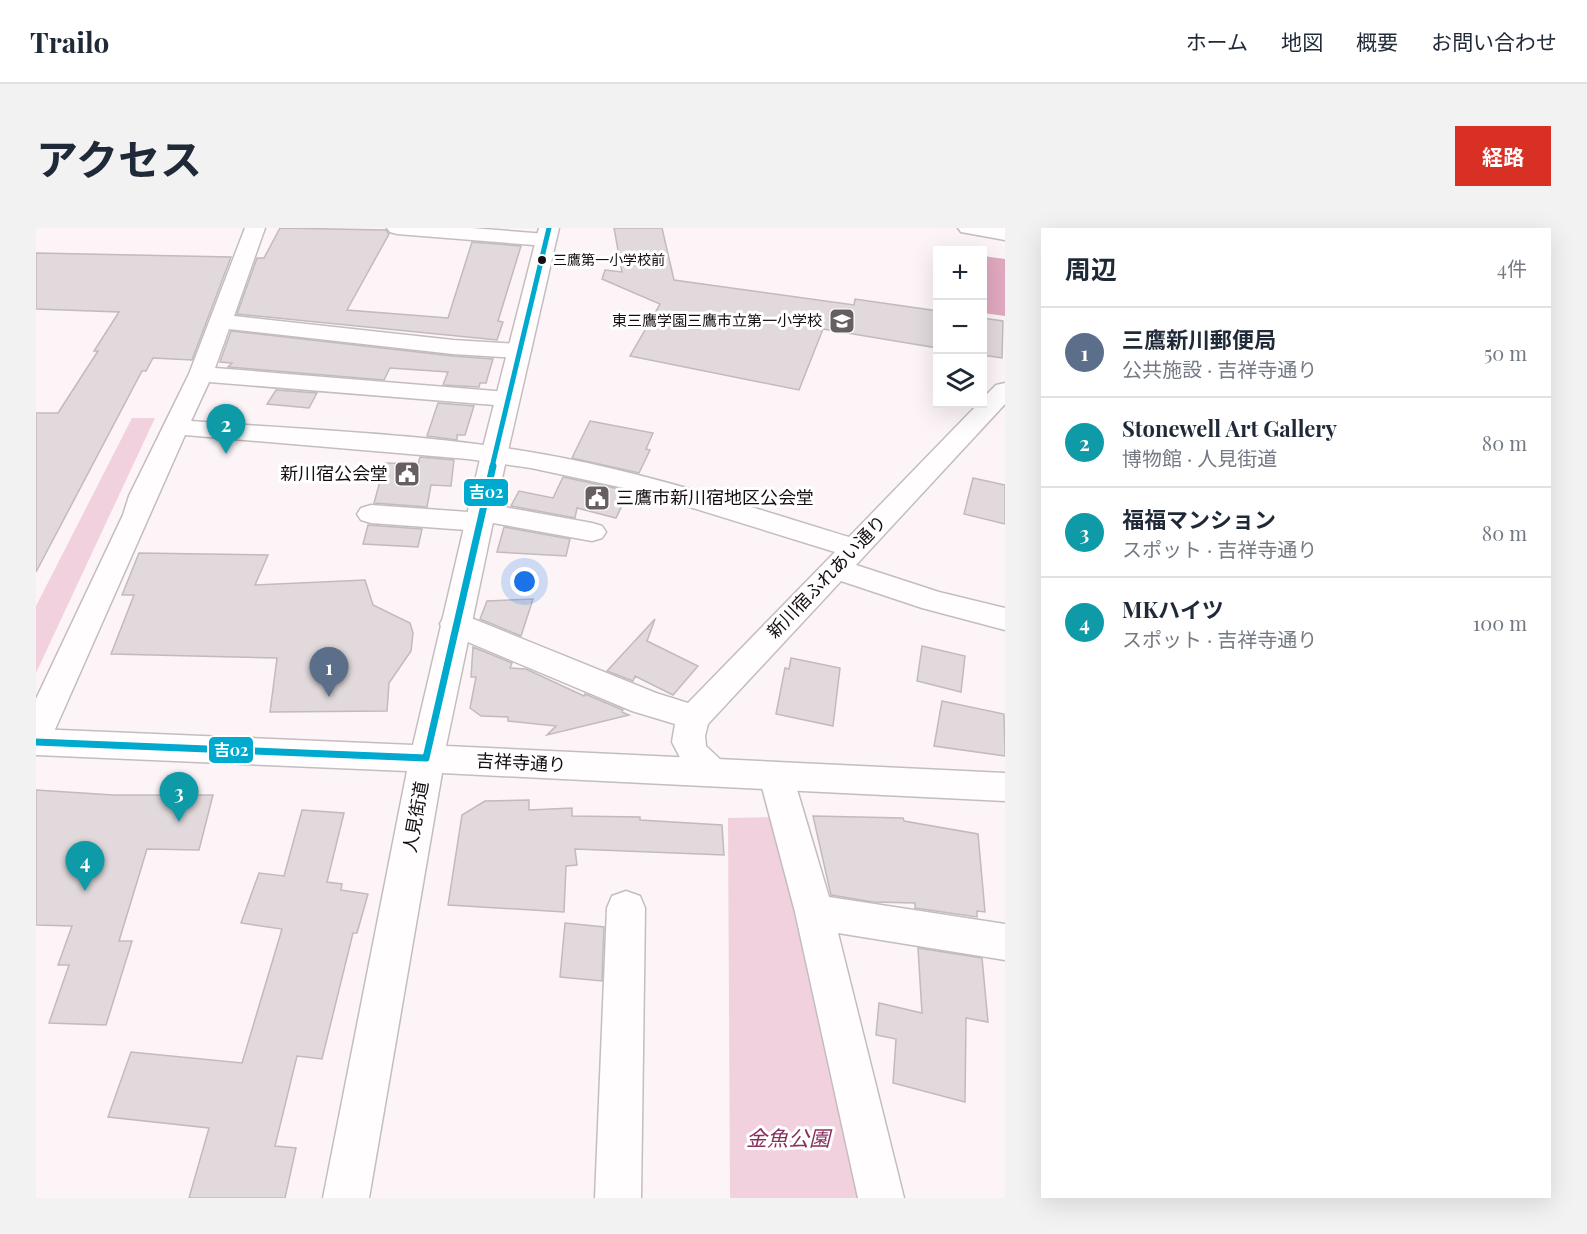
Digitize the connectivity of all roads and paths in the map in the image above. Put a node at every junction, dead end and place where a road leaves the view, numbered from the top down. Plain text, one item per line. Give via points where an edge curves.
1 (255, 228) edge
2 (397, 228) edge
3 (968, 228) edge
4 (548, 234) edge
5 (1005, 234) edge
6 (220, 321) junction
7 (519, 351) junction
8 (201, 374) junction
9 (1005, 390) edge
10 (507, 399) junction
11 (176, 427) junction
12 (494, 455) junction
13 (371, 514) dead end
14 (481, 517) junction
15 (592, 532) dead end
16 (845, 558) junction
17 (1005, 619) edge
18 (455, 624) junction
19 (694, 717) junction
20 (36, 734) edge
21 (36, 742) edge
22 (426, 758) junction
23 (711, 772) junction
24 (1005, 787) edge
25 (781, 792) junction
26 (626, 908) dead end
27 (814, 912) junction
28 (1005, 942) edge
29 (346, 1198) edge
30 (618, 1198) edge
31 (881, 1198) edge

1 - 6 main road
2 - 4 main road
3 - 5 main road
4 - 7 main road, 人見街道
6 - 7 main road via 419,344
6 - 8 main road
7 - 10 main road, 人見街道
8 - 10 main road
8 - 11 main road
9 - 16 main road, 新川宿ふれあい通り
10 - 12 main road, 人見街道
11 - 12 main road
11 - 20 main road
12 - 14 main road, 人見街道
12 - 16 main road via 644,484
13 - 14 main road
14 - 15 main road
14 - 18 main road, 人見街道
16 - 17 main road via 933,601
16 - 19 main road, 新川宿ふれあい通り
18 - 19 main road via 644,702
18 - 22 main road, 人見街道
19 - 23 main road via 687,735 691,754
21 - 22 main road, 吉祥寺通り
22 - 23 main road, 吉祥寺通り
22 - 29 main road, 人見街道
23 - 25 main road, 吉祥寺通り
24 - 25 main road, 吉祥寺通り
25 - 27 main road
26 - 30 main road
27 - 28 main road
27 - 31 main road

